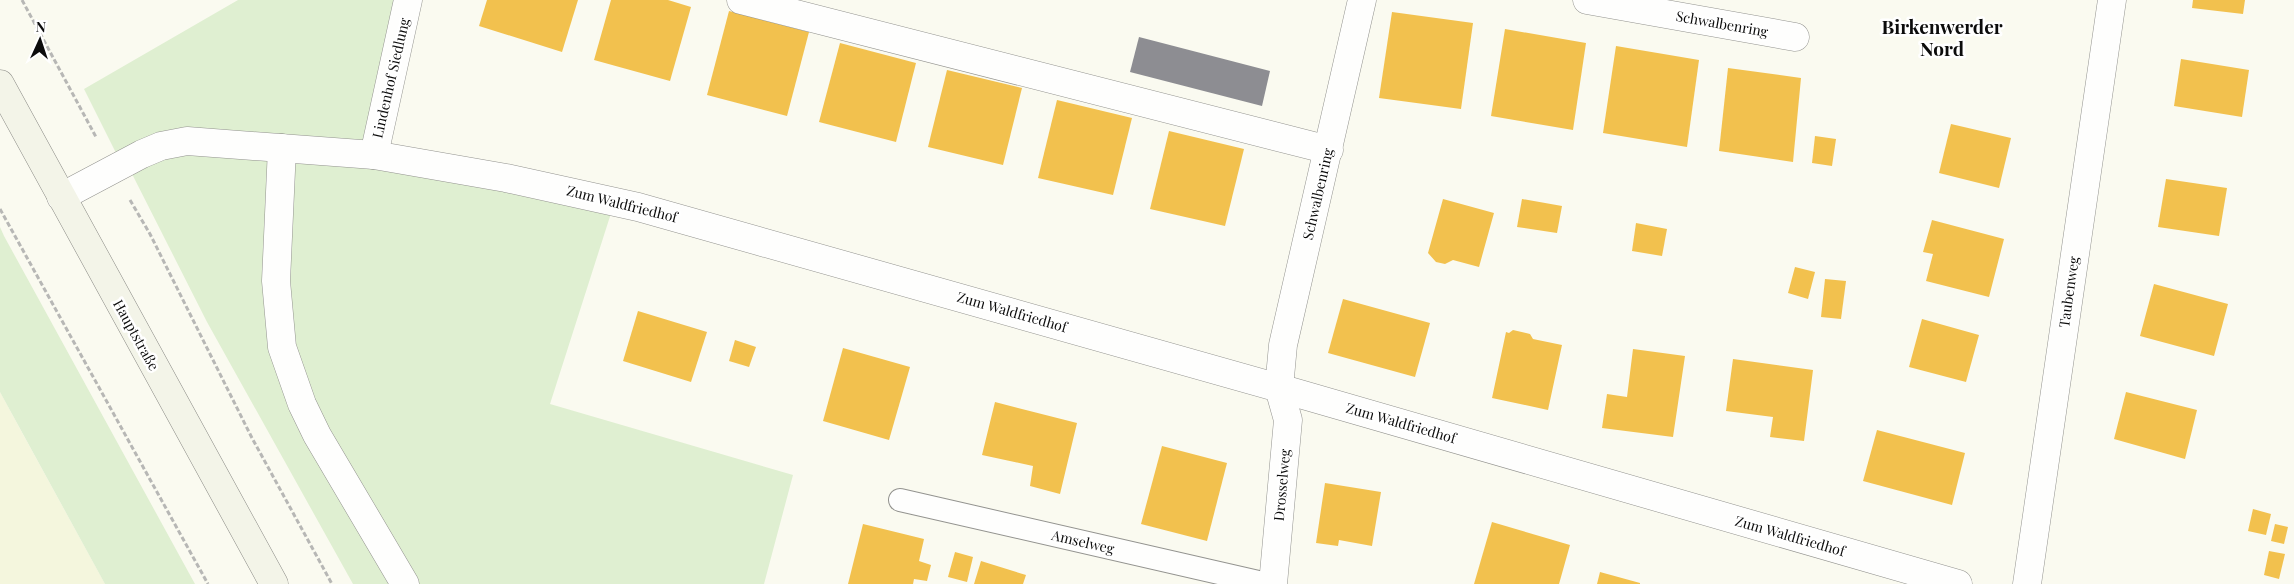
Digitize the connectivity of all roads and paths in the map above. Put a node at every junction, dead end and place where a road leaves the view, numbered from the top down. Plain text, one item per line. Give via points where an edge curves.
1 (22, 0) edge
2 (408, 0) edge
3 (741, 0) edge
4 (1362, 0) edge
5 (1588, 0) edge
6 (2112, 0) edge
7 (1795, 37) dead end
8 (64, 76) dead end
9 (0, 84) edge
10 (282, 148) junction
11 (1328, 150) junction
12 (374, 155) junction
13 (61, 197) junction
14 (0, 208) edge
15 (150, 234) dead end
16 (1279, 388) junction
17 (900, 500) dead end
18 (208, 584) edge
19 (274, 584) edge
20 (332, 584) edge
21 (405, 584) edge
22 (1266, 584) edge
23 (1273, 584) edge
24 (1958, 584) edge
25 (2027, 584) edge

1 - 8 path
2 - 12 street, Lindenhof Siedlung
3 - 11 street
4 - 11 street, Schwalbenring
5 - 7 street, Schwalbenring
6 - 25 street, Taubenweg
9 - 13 main road, Hauptstraße
10 - 12 street, Zum Waldfriedhof
10 - 13 street, Zum Waldfriedhof via 187,141 162,146
10 - 21 street via 276,281 282,347 317,435
11 - 16 street, Schwalbenring via 1283,345
12 - 16 street, Zum Waldfriedhof via 506,178 638,207
13 - 19 main road, Hauptstraße
14 - 18 path
15 - 20 path via 252,438
16 - 23 street, Drosselweg via 1288,420
16 - 24 street, Zum Waldfriedhof
17 - 22 lane, Amselweg

